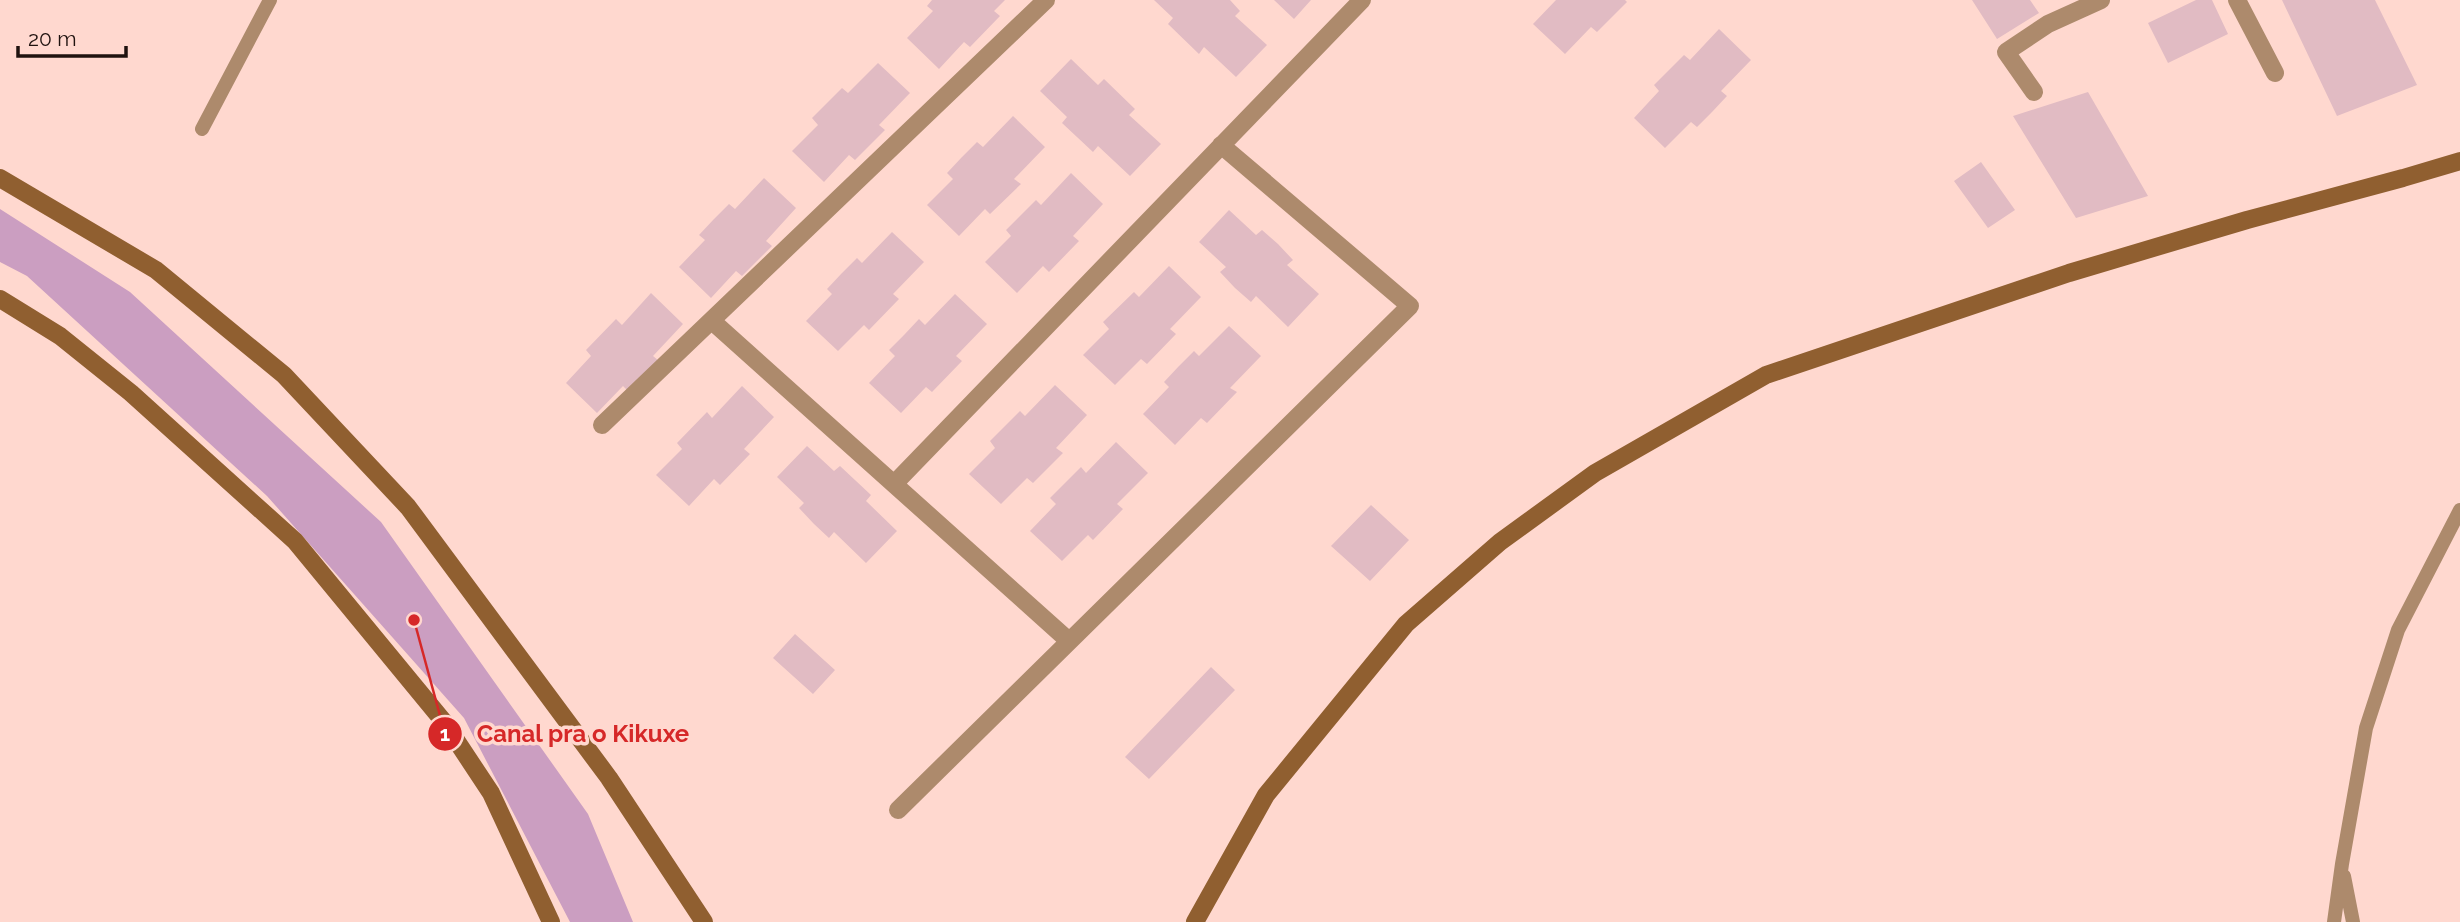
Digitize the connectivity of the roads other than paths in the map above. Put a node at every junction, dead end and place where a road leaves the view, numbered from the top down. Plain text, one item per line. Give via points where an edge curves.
1 (270, 0) edge
2 (1046, 0) edge
3 (1362, 0) edge
4 (2101, 0) edge
5 (2238, 0) edge
6 (2275, 72) dead end
7 (2034, 92) dead end
8 (202, 130) dead end
9 (1221, 145) junction
10 (2460, 161) edge
11 (0, 178) edge
12 (0, 299) edge
13 (712, 321) junction
14 (602, 425) dead end
15 (894, 484) junction
16 (2460, 510) edge
17 (1069, 641) junction
18 (898, 810) dead end
19 (2342, 864) junction
20 (551, 922) edge
21 (704, 922) edge
22 (1195, 922) edge
23 (2334, 922) edge
24 (2353, 922) edge

1 - 8 lane
2 - 13 street
3 - 9 street
4 - 7 street via 2048,24 2006,52
5 - 6 street
9 - 15 street
9 - 17 street via 1410,306
10 - 22 street via 2069,273 1766,375 1595,473 1500,542 1406,624 1266,795
11 - 21 street via 156,270 293,385 408,507 609,778
12 - 20 street via 60,336 131,393 295,541 444,722 491,793
13 - 14 street
13 - 15 street
15 - 17 street
16 - 19 lane via 2398,630 2366,728
17 - 18 street
19 - 23 lane
19 - 24 lane

